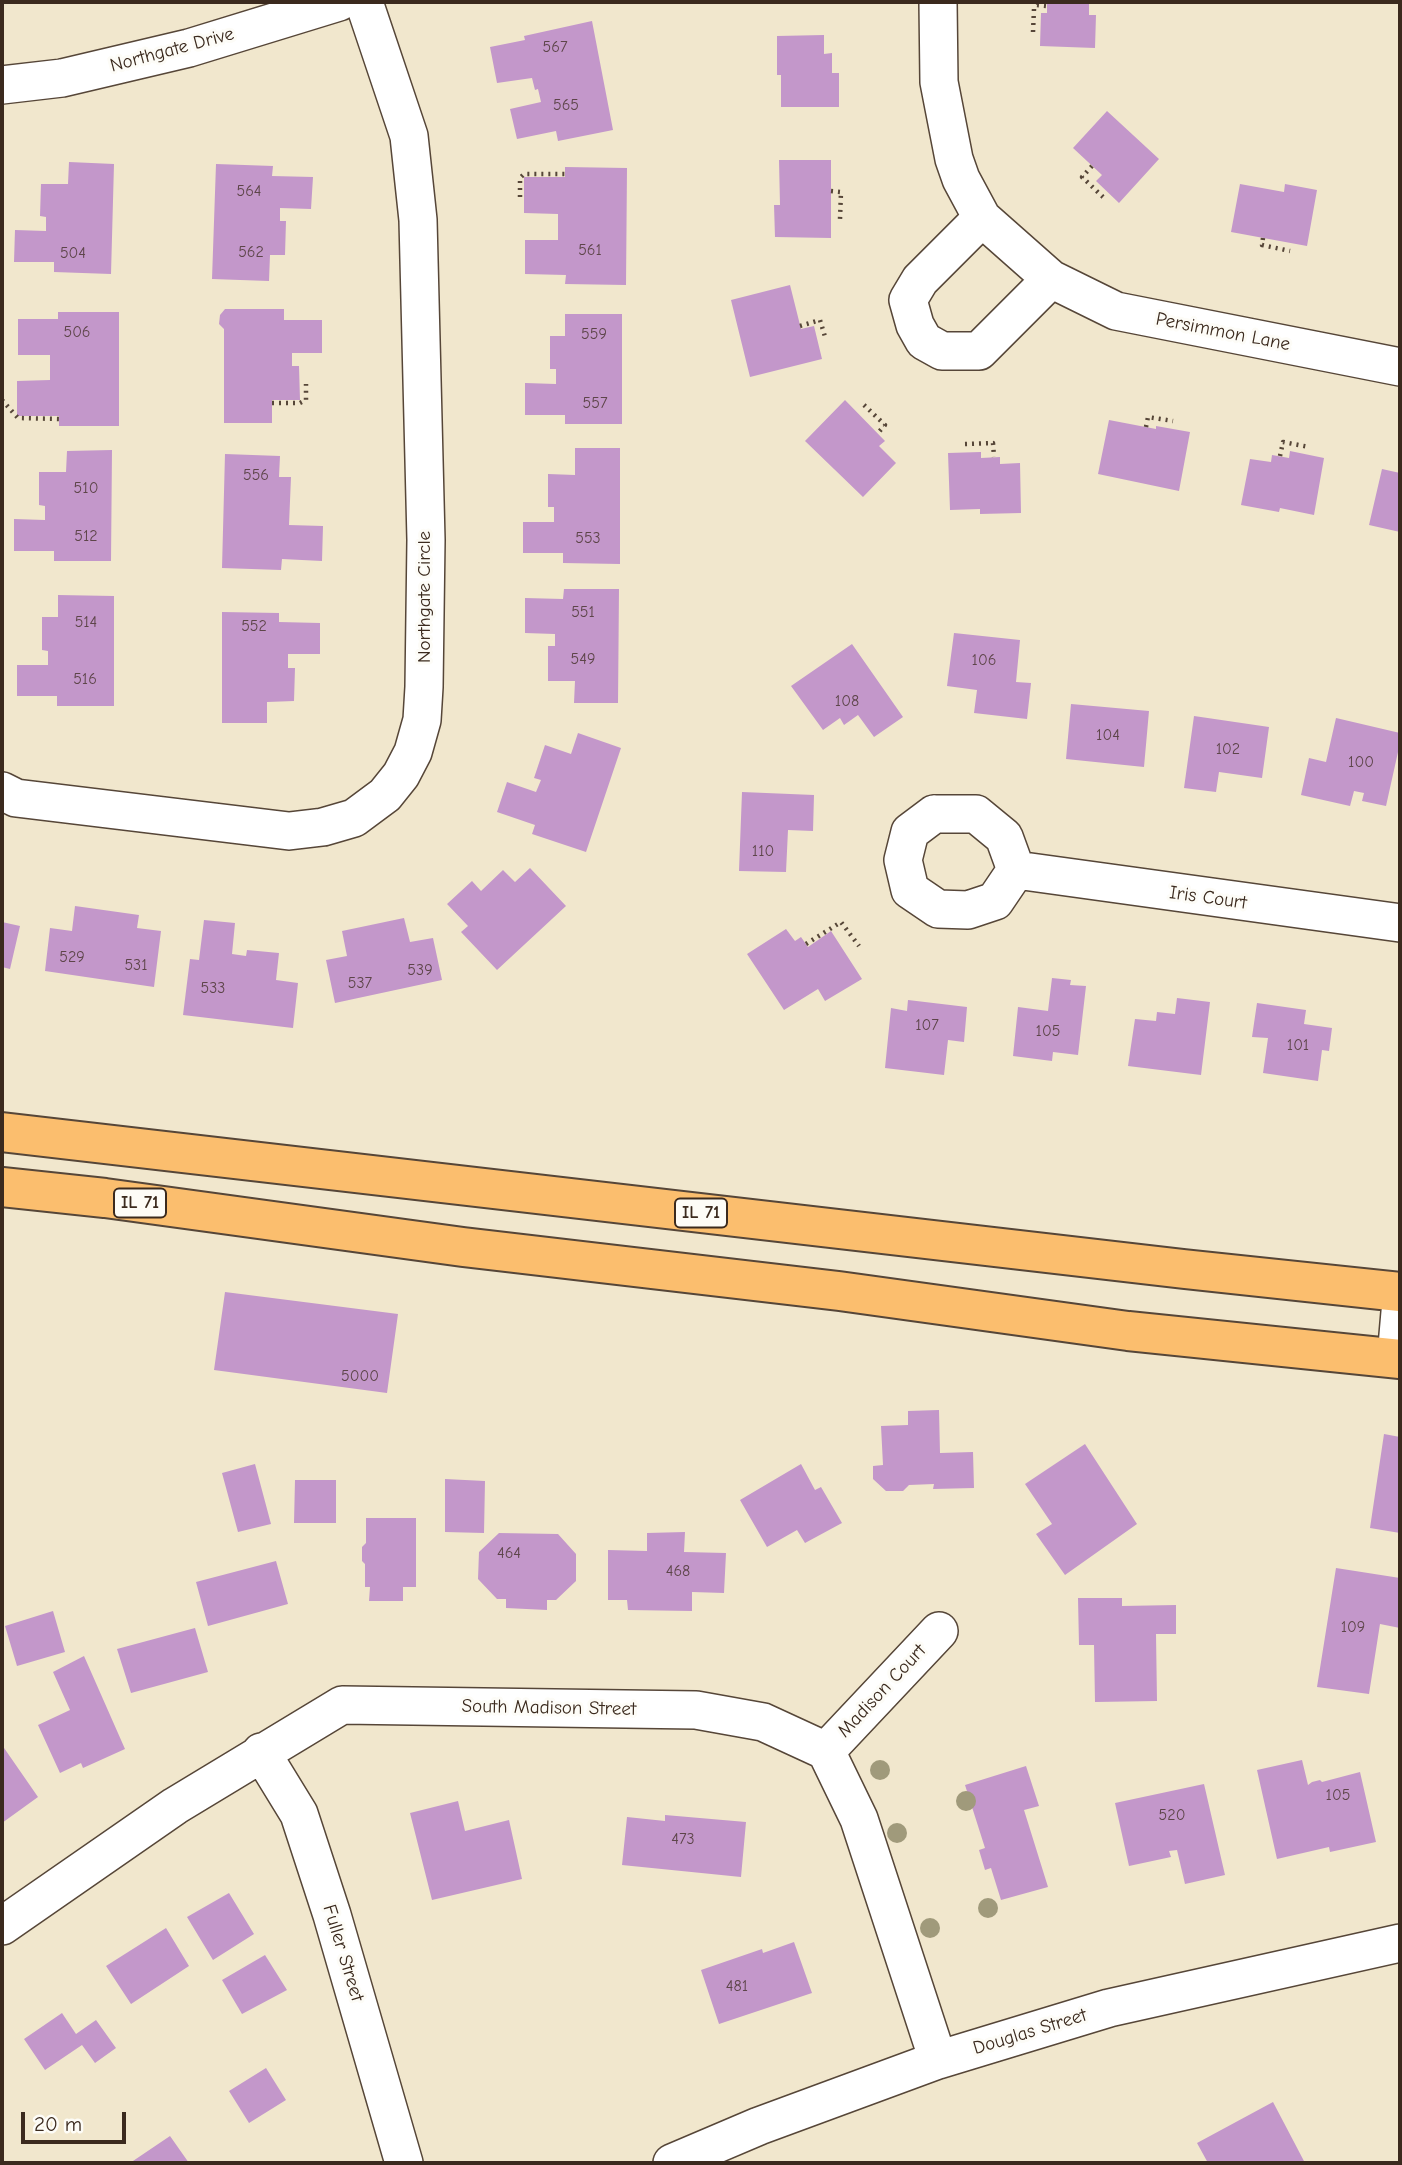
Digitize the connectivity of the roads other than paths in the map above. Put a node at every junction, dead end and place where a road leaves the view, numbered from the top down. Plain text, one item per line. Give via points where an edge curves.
1 (339, 2) edge
2 (364, 2) edge
3 (938, 2) edge
4 (2, 85) edge
5 (982, 218) junction
6 (1051, 279) junction
7 (1400, 367) edge
8 (2, 791) edge
9 (1016, 870) dead end
10 (1400, 923) edge
11 (2, 1132) edge
12 (2, 1186) edge
13 (1400, 1292) edge
14 (1400, 1312) edge
15 (1398, 1358) edge
16 (939, 1631) dead end
17 (826, 1751) junction
18 (261, 1752) junction
19 (2, 1926) edge
20 (1400, 1943) edge
21 (938, 2060) junction
22 (404, 2163) edge
23 (672, 2163) edge

1 - 4 street, Northgate Drive via 189,48 62,78
2 - 8 street, Northgate Circle via 409,136 418,220 426,540 422,720 413,752 385,795 354,818 289,831 16,798
3 - 5 street, Persimmon Lane via 939,82 952,148 961,179
5 - 6 street, Persimmon Lane
5 - 6 street via 919,280 908,300 924,341 943,351 979,351
6 - 7 street, Persimmon Lane via 1116,311
9 - 10 street, Iris Court
11 - 13 main road, IL 71
12 - 15 main road, IL 71 via 1128,1331
14 - 15 street
16 - 17 street, Madison Court
17 - 18 street, South Madison Street via 763,1722 696,1710 342,1704
17 - 21 street via 859,1819
18 - 19 street, South Madison Street
18 - 22 street, Fuller Street via 299,1814
20 - 21 street, Douglas Street via 1109,2008
21 - 23 street, Douglas Street

